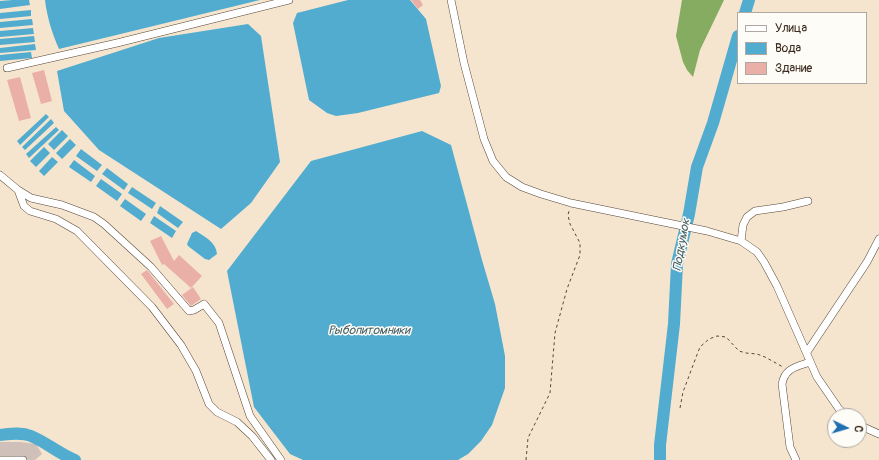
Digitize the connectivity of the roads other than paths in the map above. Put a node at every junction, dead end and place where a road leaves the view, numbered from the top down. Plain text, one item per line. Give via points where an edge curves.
1 (289, 0) edge
2 (451, 0) edge
3 (7, 68) dead end
4 (0, 175) edge
5 (18, 190) junction
6 (808, 201) dead end
7 (879, 239) edge
8 (741, 241) junction
9 (807, 352) junction
10 (810, 362) junction
11 (838, 408) edge
12 (867, 429) edge
13 (879, 434) edge
14 (0, 460) edge
15 (23, 460) edge
16 (271, 460) edge
17 (281, 460) edge
18 (796, 460) edge

1 - 3 street
2 - 8 street via 484,139 493,161 506,177 522,187 571,203 707,231
4 - 5 street
5 - 16 street via 24,206 77,231 152,307 181,345 196,371 209,404 217,412 237,422
5 - 17 street via 31,198 62,205 94,217 152,267 188,311 204,304 219,323 250,416
6 - 8 street via 755,211 747,216 742,225
7 - 9 street via 867,262
8 - 9 street via 757,252 764,262
9 - 10 street
10 - 11 street via 827,394
10 - 18 street via 789,370 784,375 782,384 790,447
12 - 13 street
14 - 15 street

